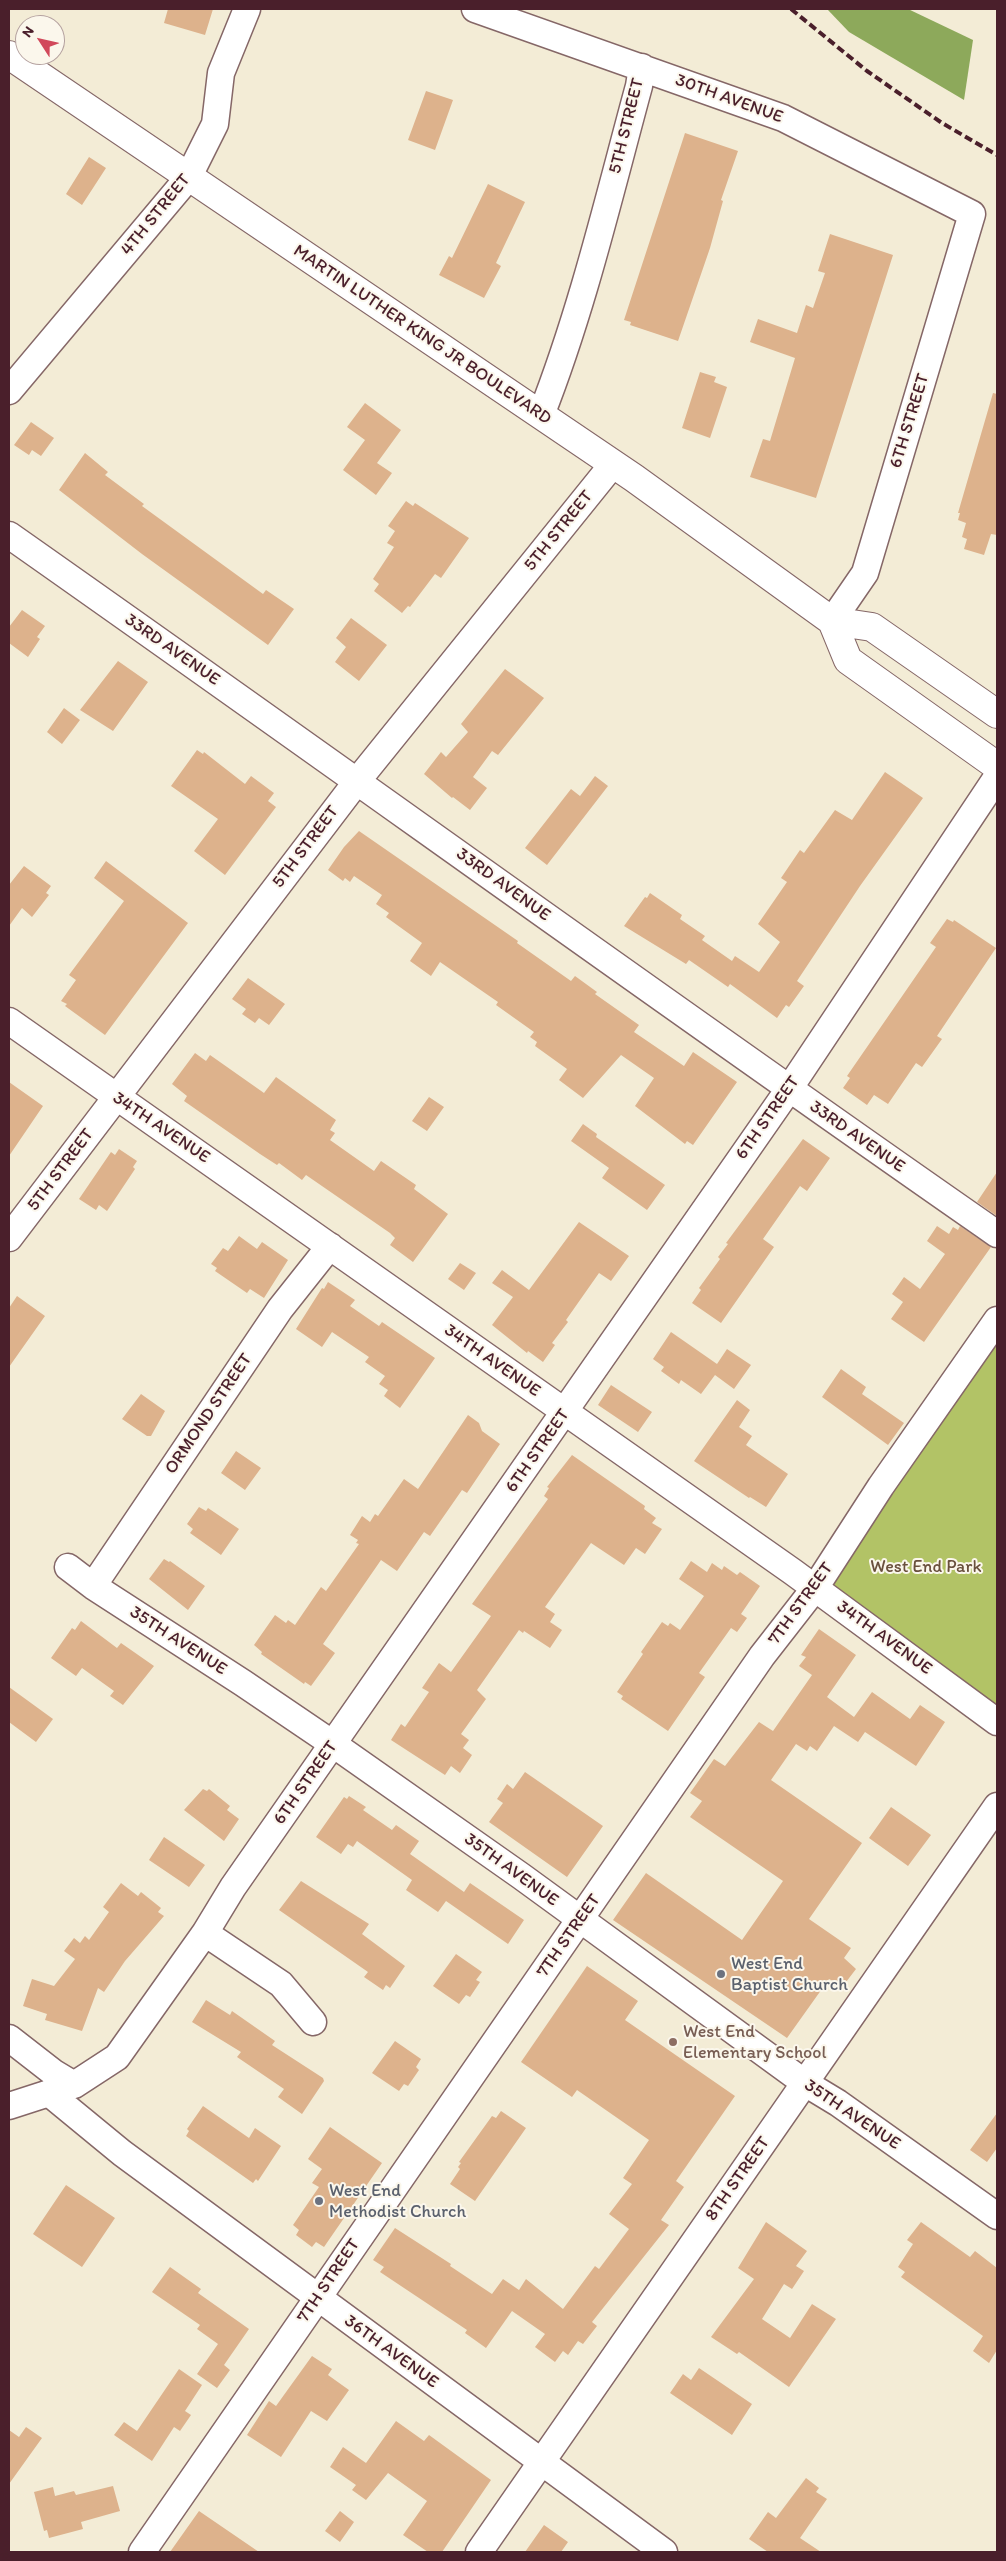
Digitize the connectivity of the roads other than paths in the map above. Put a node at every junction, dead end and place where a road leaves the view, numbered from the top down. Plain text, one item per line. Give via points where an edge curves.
1 (246, 9) edge
2 (474, 9) edge
3 (9, 54) edge
4 (642, 67) junction
5 (188, 178) junction
6 (972, 214) joint
7 (9, 392) edge
8 (541, 415) junction
9 (613, 464) junction
10 (9, 535) edge
11 (832, 620) junction
12 (997, 714) edge
13 (997, 766) edge
14 (997, 777) edge
15 (358, 780) junction
16 (9, 1021) edge
17 (789, 1089) junction
18 (116, 1097) junction
19 (997, 1234) edge
20 (9, 1238) edge
21 (330, 1246) junction
22 (997, 1320) edge
23 (565, 1413) junction
24 (68, 1567) dead end
25 (93, 1586) junction
26 (815, 1588) junction
27 (997, 1722) edge
28 (333, 1744) junction
29 (997, 1806) edge
30 (579, 1920) junction
31 (205, 1933) junction
32 (312, 2022) dead end
33 (9, 2038) edge
34 (805, 2083) junction
35 (74, 2085) junction
36 (49, 2093) junction
37 (9, 2106) edge
38 (997, 2216) edge
39 (318, 2299) junction
40 (541, 2463) junction
41 (142, 2552) edge
42 (480, 2552) edge
43 (664, 2552) edge

1 - 5 street, 4TH STREET via 221,73 215,124
2 - 4 street, 30TH AVENUE
3 - 5 main road, MARTIN LUTHER KING JR BOULEVARD
4 - 6 street, 30TH AVENUE via 783,118
4 - 8 street, 5TH STREET via 584,290
5 - 7 street, 4TH STREET
5 - 8 main road, MARTIN LUTHER KING JR BOULEVARD
6 - 11 street, 6TH STREET via 865,573
8 - 9 main road, MARTIN LUTHER KING JR BOULEVARD
9 - 11 main road, MARTIN LUTHER KING JR BOULEVARD
9 - 15 street, 5TH STREET
10 - 15 street, 33RD AVENUE
11 - 12 main road, MARTIN LUTHER KING JR BOULEVARD via 872,627
11 - 13 main road via 848,660
14 - 17 street, 6TH STREET
15 - 17 street, 33RD AVENUE
15 - 18 street, 5TH STREET
16 - 18 street, 34TH AVENUE
17 - 19 street, 33RD AVENUE
17 - 23 street, 6TH STREET
18 - 20 street, 5TH STREET
18 - 21 street, 34TH AVENUE
21 - 23 street, 34TH AVENUE
21 - 25 street, ORMOND STREET via 280,1309
22 - 26 street, 7TH STREET via 881,1486
23 - 26 street, 34TH AVENUE
23 - 28 street, 6TH STREET
24 - 25 street, 35TH AVENUE
25 - 28 street, 35TH AVENUE
26 - 27 street, 34TH AVENUE
26 - 30 street, 7TH STREET via 762,1656
28 - 30 street, 35TH AVENUE
28 - 31 street, 6TH STREET via 233,1887
29 - 34 street, 8TH STREET
30 - 34 street, 35TH AVENUE
30 - 39 street, 7TH STREET
31 - 32 street via 281,1984
31 - 35 street, 6TH STREET via 117,2057
33 - 35 street
34 - 38 street, 35TH AVENUE
34 - 40 street, 8TH STREET
35 - 36 street, 6TH STREET
36 - 37 street, 6TH STREET
36 - 39 street, 36TH AVENUE via 122,2153
39 - 40 street, 36TH AVENUE
39 - 41 street, 7TH STREET
40 - 42 street, 8TH STREET
40 - 43 street, 36TH AVENUE

